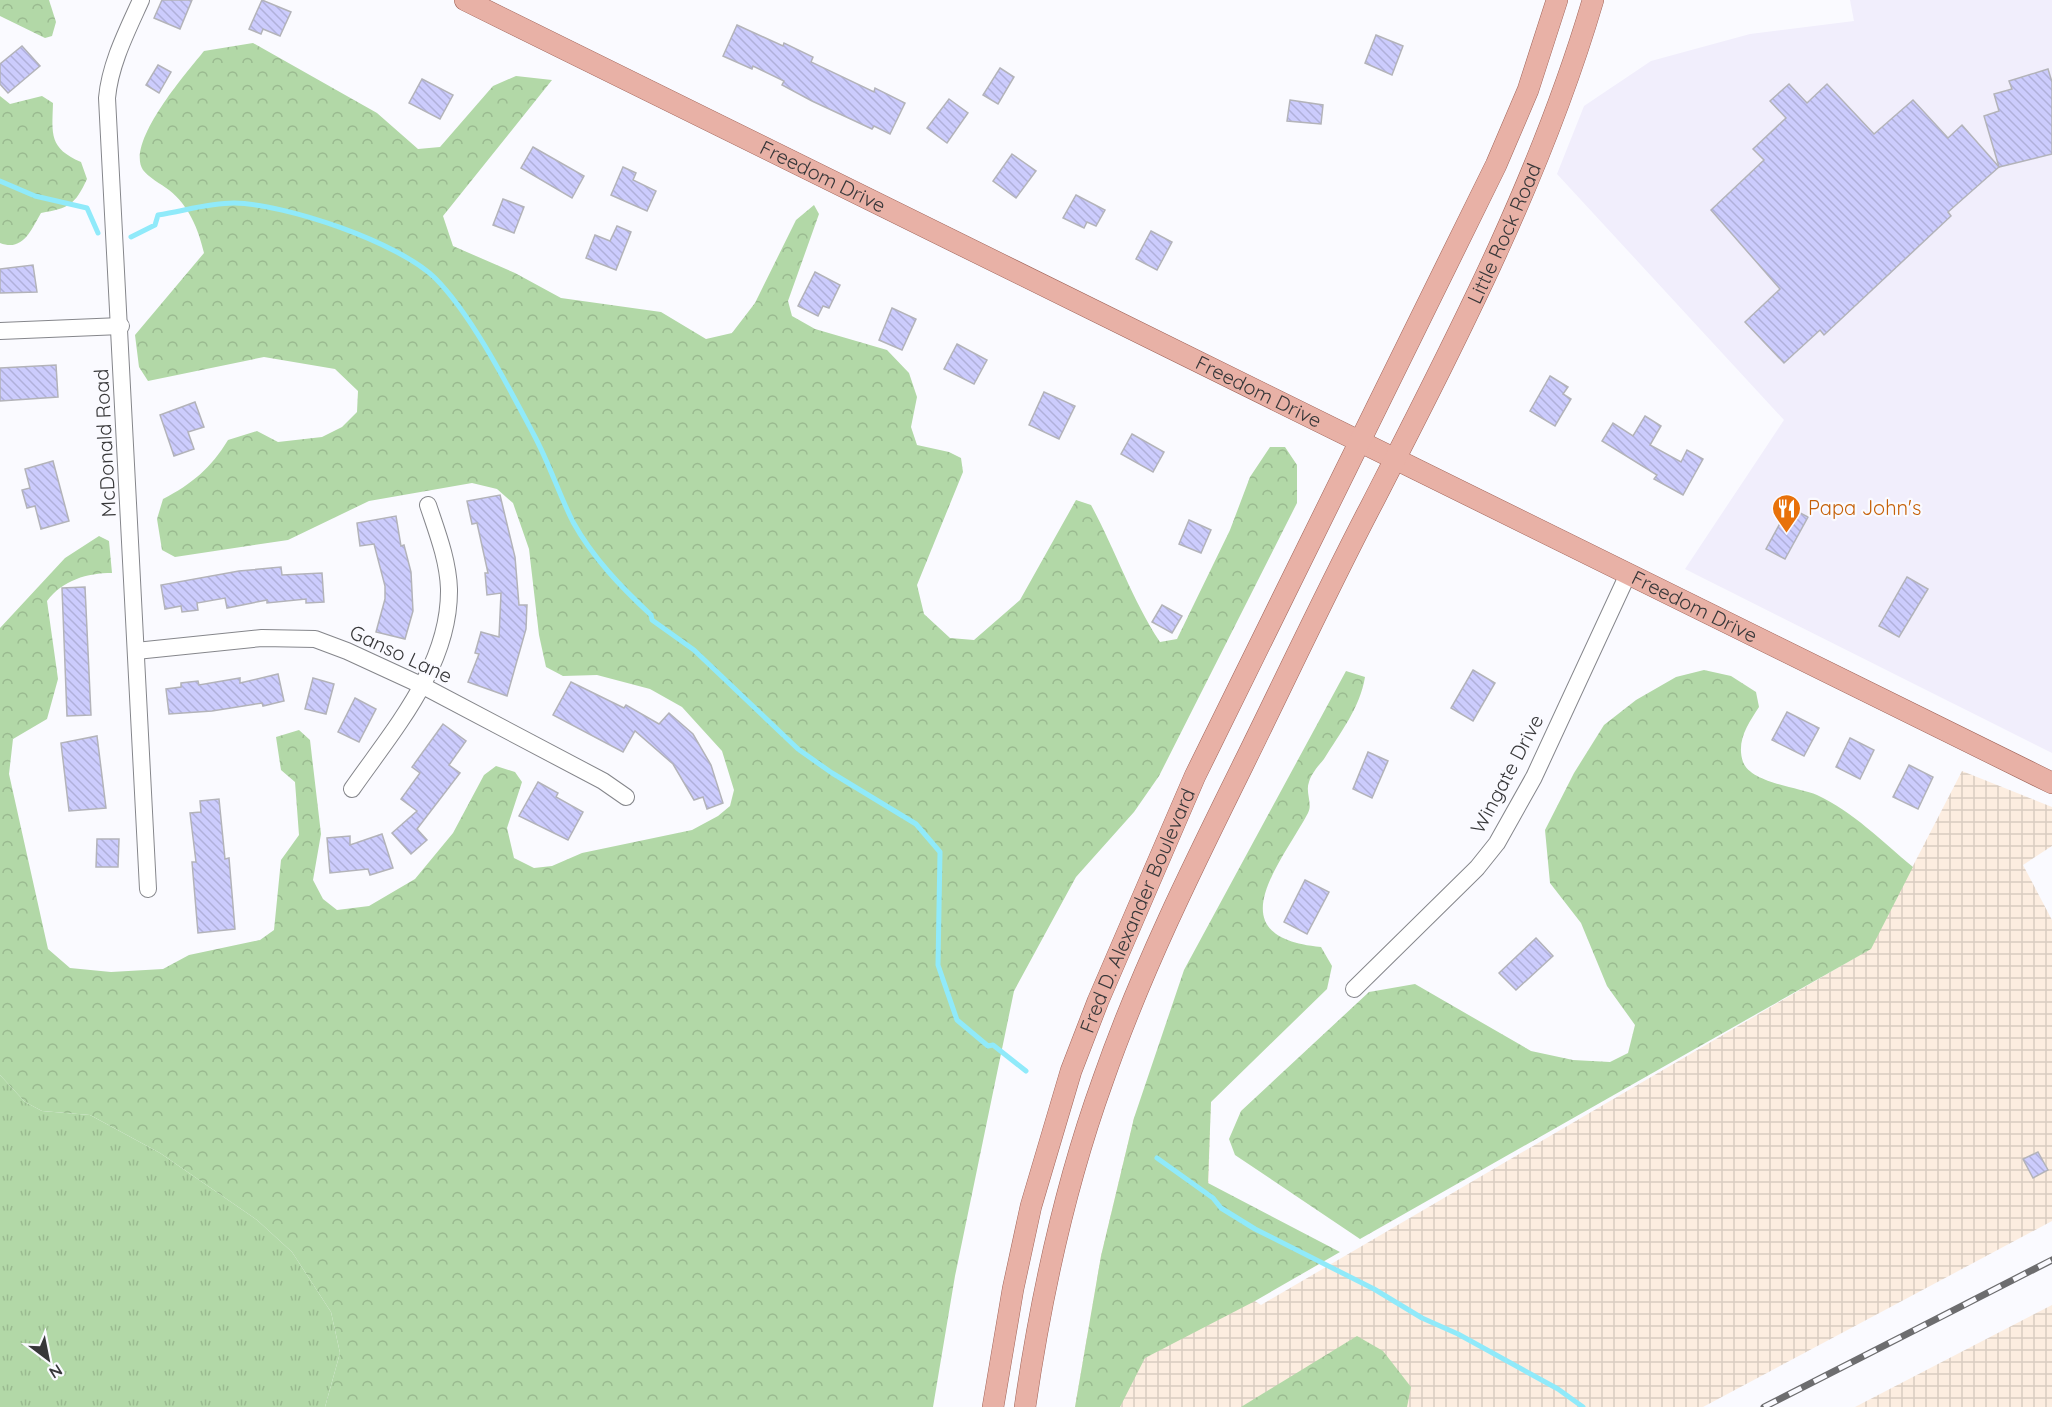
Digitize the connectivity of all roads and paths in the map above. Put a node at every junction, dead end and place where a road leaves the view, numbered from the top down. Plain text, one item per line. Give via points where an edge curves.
1 (141, 0) edge
2 (465, 0) edge
3 (1557, 0) edge
4 (1593, 0) edge
5 (121, 326) junction
6 (0, 331) edge
7 (1361, 442) junction
8 (1396, 459) junction
9 (428, 505) dead end
10 (1628, 573) junction
11 (136, 651) junction
12 (423, 686) junction
13 (2052, 783) edge
14 (352, 789) dead end
15 (626, 797) dead end
16 (148, 890) dead end
17 (1354, 989) dead end
18 (993, 1407) edge
19 (1025, 1407) edge

1 - 5 street, McDonald Road via 120,48 107,98
2 - 7 main road, Freedom Drive
3 - 7 main road, Little Rock Road via 1528,90 1496,165
4 - 8 main road, Little Rock Road via 1528,185
5 - 6 street
5 - 11 street, McDonald Road
7 - 8 main road, Freedom Drive
7 - 18 main road, Fred D. Alexander Boulevard via 1195,776 1071,1071 1032,1206
8 - 10 main road, Freedom Drive
8 - 19 main road, Fred D. Alexander Boulevard via 1170,913 1104,1076 1062,1215
9 - 12 street via 443,550 449,589 447,615
10 - 13 main road, Freedom Drive
10 - 17 street, Wingate Drive via 1534,777 1497,843 1477,868
11 - 12 street, Ganso Lane via 262,638 315,639
11 - 16 street, McDonald Road
12 - 14 street
12 - 15 street, Ganso Lane via 603,781

